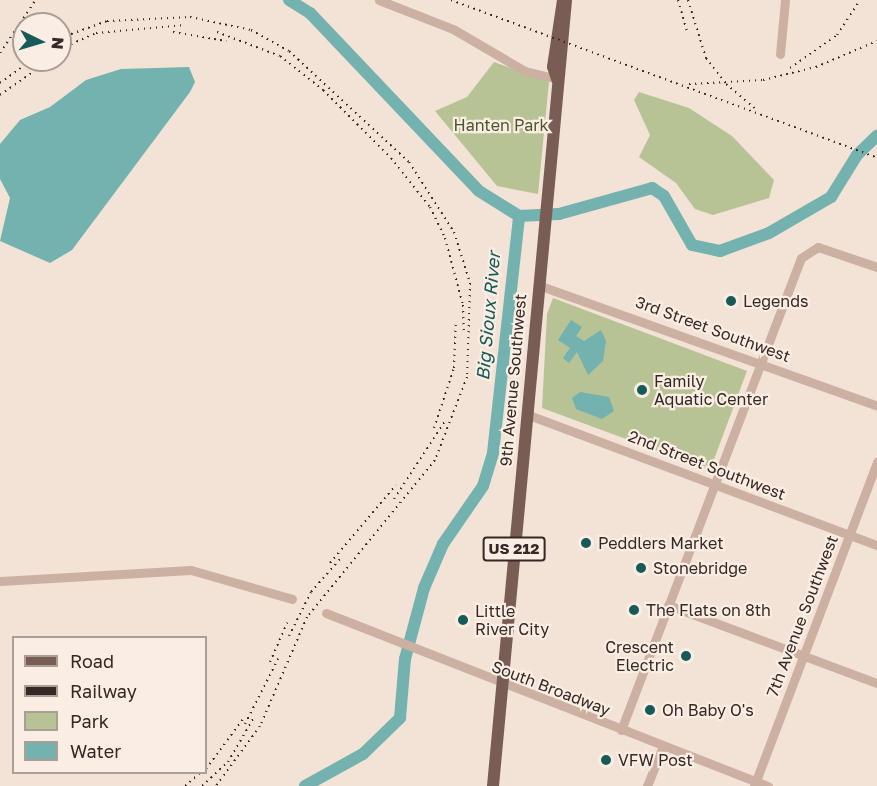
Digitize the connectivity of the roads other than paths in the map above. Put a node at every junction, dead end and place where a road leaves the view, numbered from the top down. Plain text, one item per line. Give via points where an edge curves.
1 (379, 0) edge
2 (564, 0) edge
3 (785, 0) edge
4 (780, 54) dead end
5 (557, 79) junction
6 (877, 267) edge
7 (538, 285) junction
8 (761, 363) junction
9 (877, 406) edge
10 (526, 414) junction
11 (877, 462) edge
12 (715, 484) junction
13 (849, 535) junction
14 (877, 545) edge
15 (0, 581) edge
16 (292, 599) dead end
17 (668, 605) junction
18 (326, 613) dead end
19 (803, 656) junction
20 (877, 683) edge
21 (502, 685) junction
22 (621, 730) junction
23 (663, 746) junction
24 (755, 784) edge
25 (492, 786) edge
26 (647, 786) edge
27 (768, 786) edge

1 - 5 street via 453,29 525,71
2 - 5 main road, 9th Avenue Southwest / US 212 via 553,67
3 - 4 street
5 - 7 main road, 9th Avenue Southwest / US 212
6 - 8 street via 813,247 801,258
7 - 8 street, 3rd Street Southwest
7 - 10 main road, 9th Avenue Southwest / US 212
8 - 9 street, 3rd Street Southwest
8 - 12 street
10 - 12 street, 2nd Street Southwest
10 - 21 main road, 9th Avenue Southwest / US 212
11 - 13 street, 7th Avenue Southwest
12 - 13 street, 2nd Street Southwest
12 - 17 street
13 - 14 street, 2nd Street Southwest
13 - 19 street, 7th Avenue Southwest
15 - 16 street via 191,570
17 - 19 street
17 - 22 street
18 - 21 street, South Broadway
19 - 20 street
19 - 24 street, 7th Avenue Southwest
21 - 22 street, South Broadway
21 - 25 main road, US 212
22 - 23 street, South Broadway
23 - 24 street, South Broadway
23 - 26 street
24 - 27 street, South Broadway

